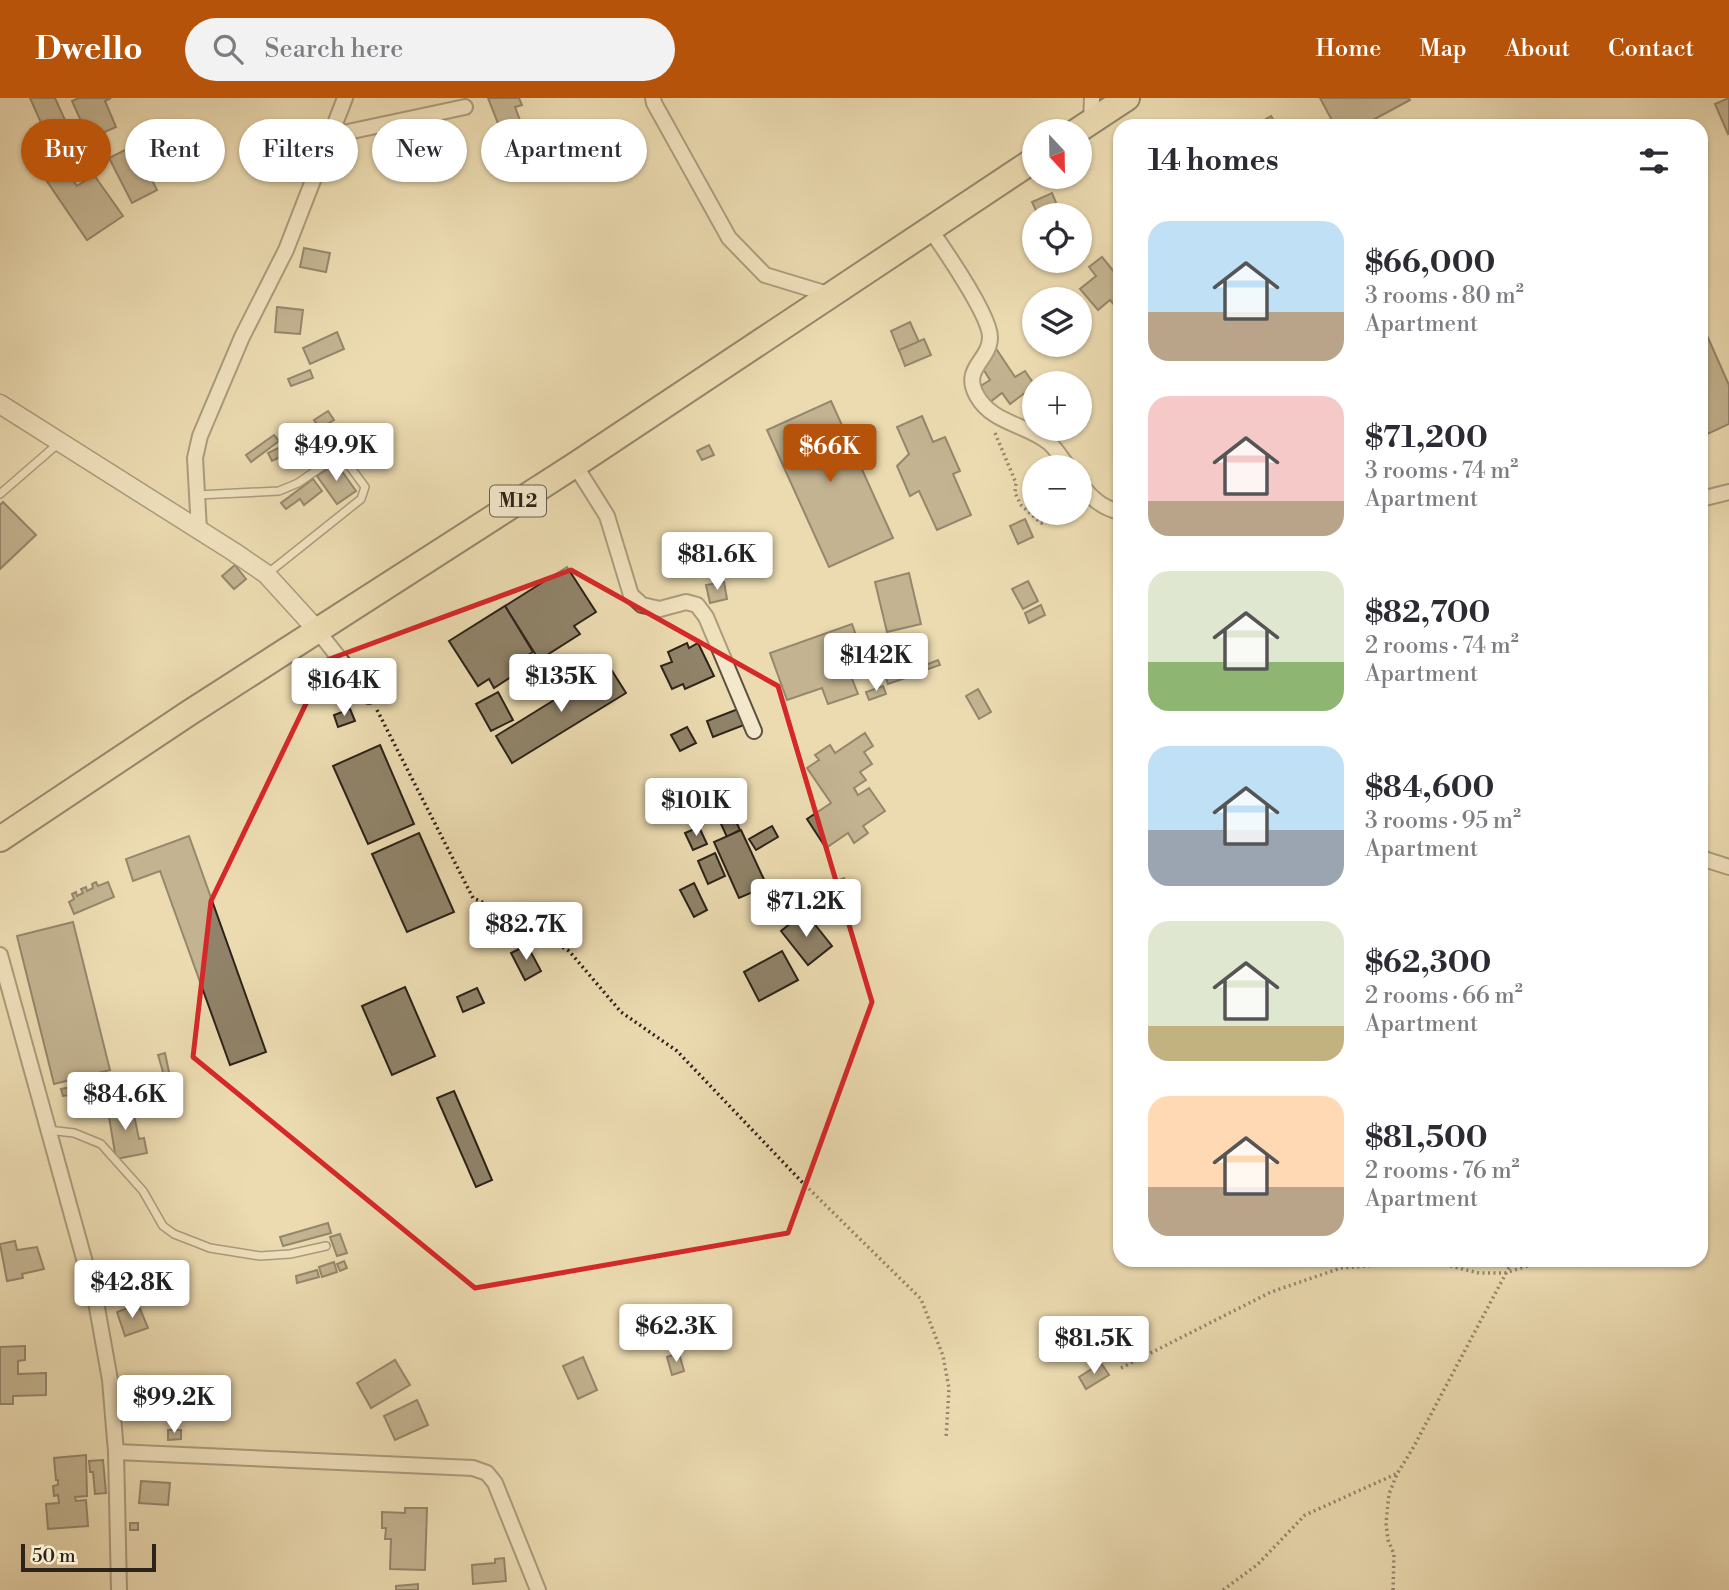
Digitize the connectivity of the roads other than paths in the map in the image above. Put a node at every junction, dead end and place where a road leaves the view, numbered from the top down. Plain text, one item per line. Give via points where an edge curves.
1 (345, 98) edge
2 (653, 98) edge
3 (1127, 98) edge
4 (465, 107) dead end
5 (1087, 117) edge
6 (336, 119) edge
7 (358, 130) edge
8 (1022, 168) edge
9 (312, 182) edge
10 (930, 229) junction
11 (831, 295) junction
12 (0, 404) edge
13 (60, 442) junction
14 (1059, 455) edge
15 (575, 465) junction
16 (1729, 492) edge
17 (0, 494) edge
18 (196, 495) junction
19 (1092, 497) edge
20 (1708, 497) edge
21 (1113, 510) edge
22 (199, 530) junction
23 (265, 574) junction
24 (317, 630) junction
25 (369, 696) road end
26 (754, 731) dead end
27 (0, 839) edge
28 (1708, 860) edge
29 (1729, 867) edge
30 (0, 956) edge
31 (47, 1130) junction
32 (326, 1246) dead end
33 (116, 1452) junction
34 (119, 1590) edge
35 (538, 1590) edge

1 - 6 street
2 - 11 street via 729,238 765,275
3 - 5 highway
4 - 7 street
8 - 10 highway, M12
9 - 18 street via 286,250 200,436 195,458
10 - 11 highway, M12
10 - 14 street via 977,303 990,335 987,351 973,369 978,399 992,414 1049,442
11 - 15 highway, M12
12 - 13 street
13 - 17 lane
13 - 22 street
15 - 24 highway, M12
15 - 26 street via 607,516 631,595 642,605 660,609 686,602 697,605
16 - 20 street
18 - 22 street
18 - 23 lane via 279,491 342,457 365,487 361,499
19 - 21 street
22 - 23 street
23 - 24 street
24 - 25 street
24 - 27 highway, M12
28 - 29 street
30 - 31 street
31 - 32 lane via 101,1144 143,1191 163,1226 198,1244 260,1256
31 - 33 street via 96,1302 110,1380
33 - 34 street
33 - 35 street via 473,1468 487,1473 495,1483

